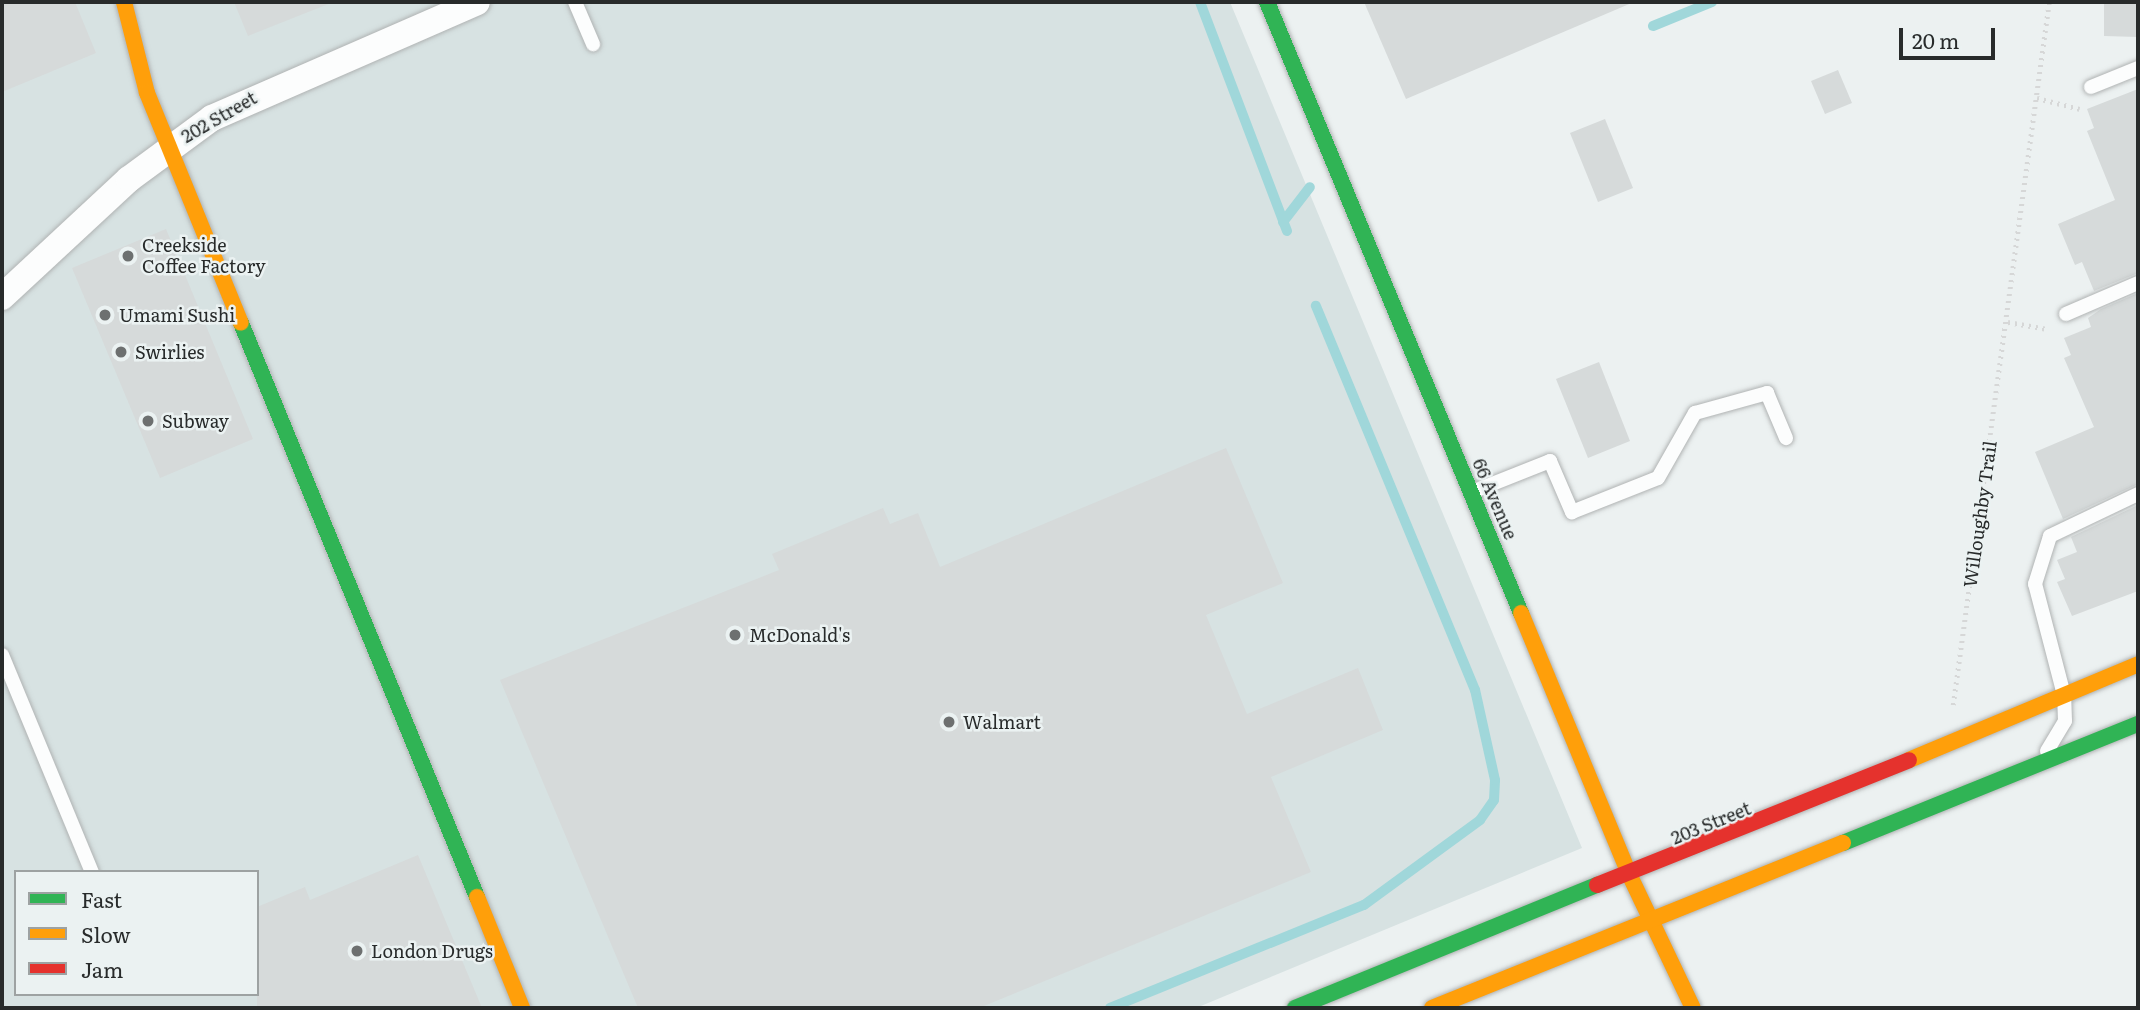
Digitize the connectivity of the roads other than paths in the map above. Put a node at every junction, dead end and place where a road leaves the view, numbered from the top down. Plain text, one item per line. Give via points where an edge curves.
1 (124, 2) edge
2 (477, 2) edge
3 (575, 2) edge
4 (1267, 2) edge
5 (593, 44) dead end
6 (2138, 68) edge
7 (2091, 87) road end
8 (169, 147) junction
9 (2138, 283) edge
10 (2, 297) edge
11 (2066, 314) road end
12 (1786, 438) dead end
13 (1471, 492) junction
14 (2138, 494) edge
15 (2, 655) edge
16 (2138, 664) edge
17 (2064, 695) junction
18 (2138, 724) edge
19 (2039, 764) junction
20 (91, 870) edge
21 (1629, 874) junction
22 (1653, 920) junction
23 (522, 1008) edge
24 (1295, 1008) edge
25 (1432, 1008) edge
26 (1693, 1008) edge

1 - 8 street via 143,82
2 - 8 street, 202 Street via 246,99
3 - 5 lane
4 - 13 street, 66 Avenue
6 - 7 lane
8 - 10 street, 202 Street
8 - 23 street
9 - 11 lane
12 - 13 lane via 1767,393 1695,413 1658,478 1572,512 1550,461
13 - 21 street, 66 Avenue
14 - 17 lane via 2050,536 2035,584
15 - 20 lane
16 - 17 street, 203 Street
17 - 19 lane via 2065,721
17 - 21 street, 203 Street
18 - 19 street
19 - 22 street
21 - 22 street, 66 Avenue
21 - 24 street, 203 Street
22 - 25 street
22 - 26 street, 66 Avenue

